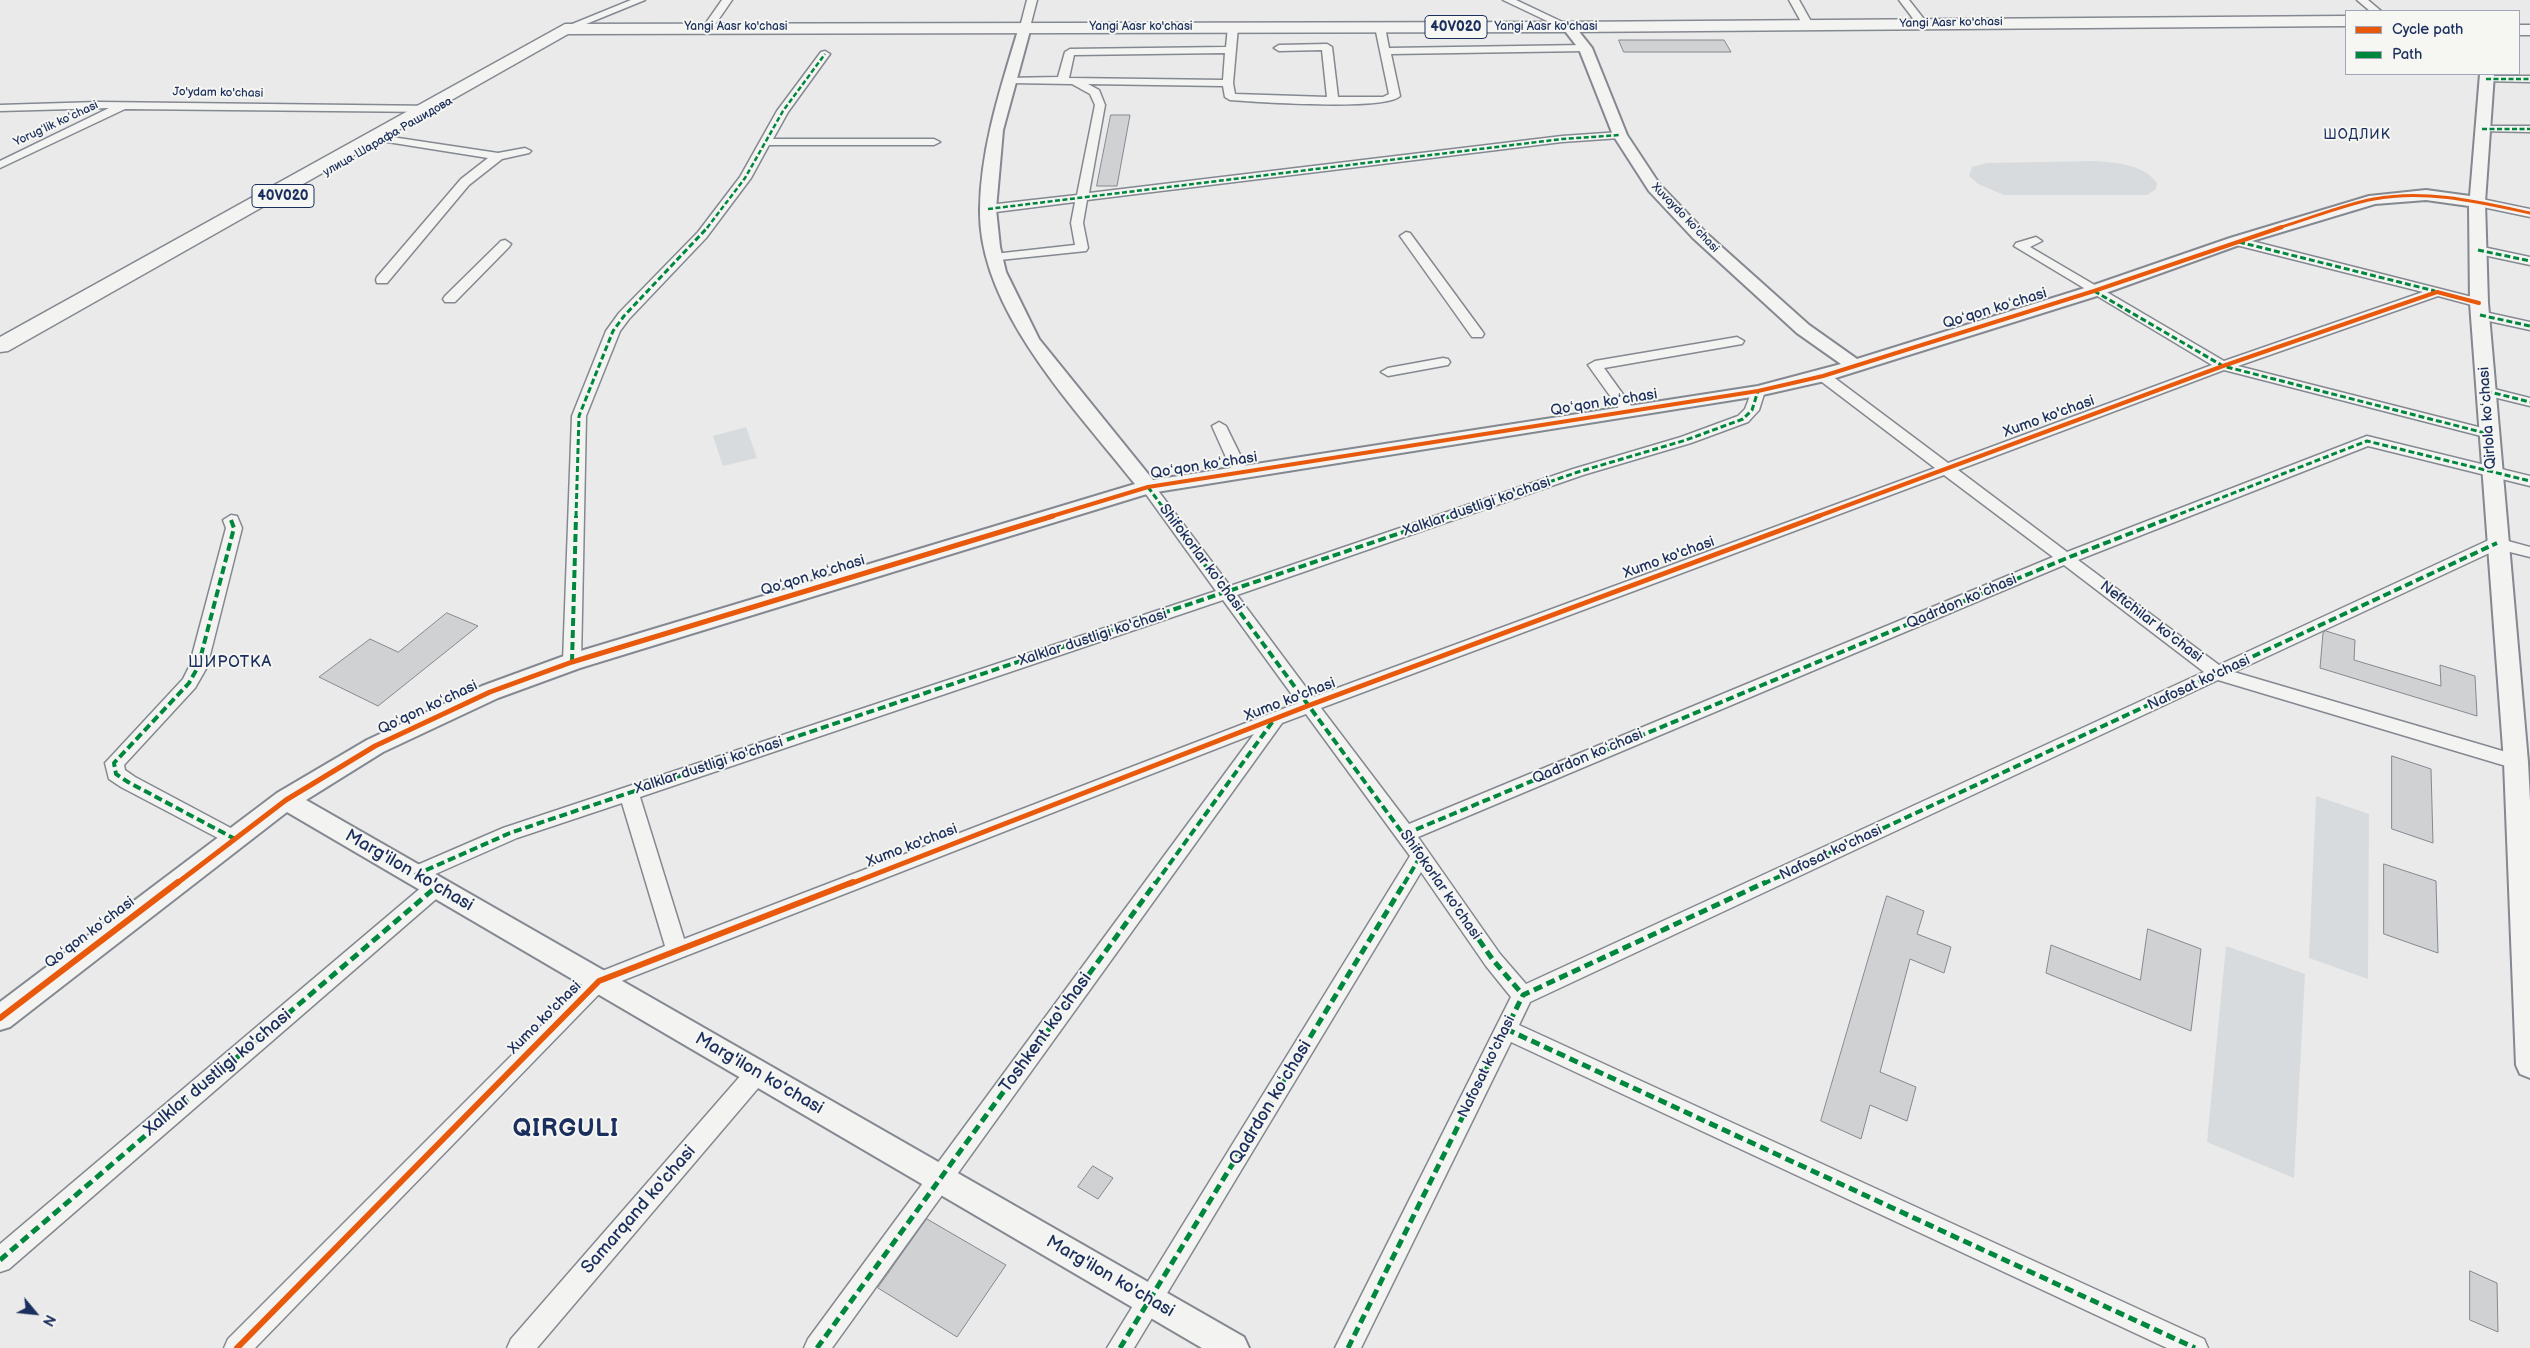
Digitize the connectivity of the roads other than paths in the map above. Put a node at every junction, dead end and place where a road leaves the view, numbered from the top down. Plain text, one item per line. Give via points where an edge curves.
1 (640, 0) edge
2 (727, 0) edge
3 (1032, 0) edge
4 (1508, 0) edge
5 (1794, 0) edge
6 (1904, 0) edge
7 (2362, 0) edge
8 (624, 6) junction
9 (2375, 10) edge
10 (2345, 21) edge
11 (1922, 23) junction
12 (1808, 25) junction
13 (1380, 26) junction
14 (708, 27) junction
15 (1025, 27) junction
16 (1568, 27) junction
17 (618, 28) junction
18 (1233, 28) junction
19 (566, 32) junction
20 (1278, 48) dead end
21 (1585, 48) junction
22 (1232, 50) junction
23 (1385, 51) junction
24 (825, 54) dead end
25 (2486, 76) edge
26 (2530, 79) edge
27 (1010, 80) junction
28 (1068, 80) junction
29 (1228, 83) junction
30 (1333, 100) junction
31 (122, 106) junction
32 (3, 109) edge
33 (431, 109) junction
34 (2482, 129) junction
35 (2530, 129) edge
36 (1620, 135) junction
37 (385, 139) junction
38 (765, 142) junction
39 (934, 142) dead end
40 (525, 151) dead end
41 (498, 156) junction
42 (0, 165) edge
43 (1080, 199) junction
44 (2476, 202) junction
45 (988, 210) junction
46 (2530, 213) edge
47 (1406, 236) dead end
48 (2036, 241) dead end
49 (2236, 241) junction
50 (505, 244) dead end
51 (2478, 250) junction
52 (994, 258) junction
53 (2530, 261) edge
54 (382, 280) dead end
55 (2094, 291) junction
56 (2437, 292) junction
57 (92, 299) junction
58 (450, 299) dead end
59 (2480, 309) junction
60 (2530, 326) edge
61 (1477, 334) dead end
62 (1737, 341) dead end
63 (0, 346) edge
64 (0, 356) edge
65 (1443, 362) dead end
66 (1855, 366) junction
67 (2224, 366) junction
68 (1388, 372) dead end
69 (1823, 376) junction
70 (1758, 391) junction
71 (2486, 391) junction
72 (2530, 402) edge
73 (1628, 412) junction
74 (1219, 426) dead end
75 (2489, 434) junction
76 (1947, 468) junction
77 (2492, 472) junction
78 (1241, 473) junction
79 (2530, 482) edge
80 (1148, 487) junction
81 (231, 520) dead end
82 (2497, 543) junction
83 (2530, 552) edge
84 (2067, 558) junction
85 (1227, 593) junction
86 (572, 662) junction
87 (2219, 674) junction
88 (1310, 705) junction
89 (1275, 719) junction
90 (2523, 765) edge
91 (629, 793) junction
92 (286, 800) junction
93 (1405, 834) junction
94 (235, 839) junction
95 (1420, 857) junction
96 (426, 881) junction
97 (677, 951) junction
98 (599, 981) junction
99 (1523, 994) junction
100 (0, 1018) edge
101 (1506, 1030) junction
102 (2530, 1065) edge
103 (757, 1073) junction
104 (940, 1179) junction
105 (0, 1260) edge
106 (1150, 1300) junction
107 (237, 1348) edge
108 (520, 1348) edge
109 (817, 1348) edge
110 (1120, 1348) edge
111 (1233, 1348) edge
112 (1348, 1348) edge
113 (2195, 1348) edge

1 - 8 street
2 - 14 street
3 - 15 street
4 - 16 street
5 - 12 street
6 - 11 street
7 - 9 street
8 - 17 street via 610,20
8 - 19 street
10 - 11 main road, Yangi Aasr ko'chasi / 40V020
11 - 12 main road, Yangi Aasr ko'chasi / 40V020
12 - 16 main road, Yangi Aasr ko'chasi / 40V020
13 - 16 main road, Yangi Aasr ko'chasi / 40V020
13 - 18 main road, Yangi Aasr ko'chasi / 40V020
13 - 23 street
14 - 15 main road, Yangi Aasr ko'chasi / 40V020
14 - 17 main road, Yangi Aasr ko'chasi / 40V020
15 - 18 main road, Yangi Aasr ko'chasi / 40V020
15 - 27 street, Shifokorlar ko'chasi
16 - 21 street, Xuvaydo ko'chasi
17 - 19 main road, Yangi Aasr ko'chasi / 40V020
18 - 22 street
19 - 33 main road, улица Шарафа Рашидова / 40V020
20 - 30 street via 1326,46
21 - 23 street
21 - 36 street, Xuvaydo ko'chasi
22 - 28 street via 1070,52
22 - 29 street
23 - 30 street via 1395,96 1384,100
24 - 38 street via 783,111
25 - 26 street
25 - 34 street, Qirlola koʻchasi
27 - 28 street
27 - 45 street, Shifokorlar ko'chasi via 996,130
28 - 29 street
28 - 43 street via 1095,92 1100,105
29 - 30 street via 1230,97
31 - 32 street, Jo'ydam ko'chasi
31 - 33 street, Jo'ydam ko'chasi
31 - 42 street, Yorugʻlik koʻchasi
33 - 37 main road, улица Шарафа Рашидова / 40V020
33 - 57 main road
34 - 35 street
34 - 44 street, Qirlola koʻchasi
36 - 43 street via 1562,139
36 - 66 street, Xuvaydo ko'chasi via 1654,188 1699,235 1803,329
37 - 41 street
37 - 57 main road, улица Шарафа Рашидова / 40V020
38 - 39 street
38 - 86 street via 745,178 702,235 613,331 579,416
40 - 41 street
41 - 54 street via 465,182
43 - 45 street
43 - 52 street via 1077,224 1082,248
44 - 46 street
44 - 49 street, Qoʻqon koʻchasi via 2426,195 2374,199
44 - 51 street, Qirlola koʻchasi
45 - 52 street, Shifokorlar ko'chasi
47 - 61 street
48 - 55 street via 2020,246
49 - 55 street, Qoʻqon koʻchasi
49 - 56 street
50 - 58 street
51 - 53 street
51 - 59 street, Qirlola koʻchasi
52 - 80 street, Shifokorlar ko'chasi via 1031,340
55 - 66 street, Qoʻqon koʻchasi
55 - 67 street
56 - 59 street
56 - 67 street, Xumo ko'chasi
57 - 63 main road
57 - 64 main road, улица Шарафа Рашидова / 40V020
59 - 60 street
59 - 71 street, Qirlola koʻchasi
62 - 73 street via 1595,365
65 - 68 street
66 - 69 street, Qoʻqon koʻchasi
67 - 75 street
67 - 76 street, Xumo ko'chasi
69 - 70 street, Qoʻqon koʻchasi
69 - 76 street, Neftchilar ko'chasi
70 - 73 street, Qoʻqon koʻchasi
70 - 85 street, Xalklar dustligi ko'chasi via 1752,410 1743,419 1686,440 1578,472
71 - 72 street
71 - 75 street, Qirlola koʻchasi
73 - 78 street, Qoʻqon koʻchasi
74 - 78 street
75 - 77 street, Qirlola koʻchasi
76 - 84 street, Neftchilar ko'chasi
76 - 88 street, Xumo ko'chasi
77 - 79 street, Qadrdon koʻchasi
77 - 82 street, Qirlola koʻchasi
77 - 84 street, Qadrdon koʻchasi via 2368,441
78 - 80 street, Qoʻqon koʻchasi
80 - 85 street, Shifokorlar ko'chasi
80 - 86 street, Qoʻqon koʻchasi
81 - 94 street via 234,528 198,667 189,683 114,763 116,774 128,782
82 - 83 street
82 - 87 street, Nafosat ko'chasi
82 - 90 street, Qirlola koʻchasi
84 - 87 street, Neftchilar ko'chasi
84 - 93 street, Qadrdon koʻchasi
85 - 88 street, Shifokorlar ko'chasi
85 - 91 street, Xalklar dustligi ko'chasi
86 - 92 street, Qoʻqon koʻchasi via 490,692 375,746
87 - 90 street, Neftchilar ko'chasi
87 - 99 street, Nafosat ko'chasi
88 - 89 street, Xumo ko'chasi
88 - 93 street, Shifokorlar ko'chasi
89 - 97 street, Xumo ko'chasi
89 - 104 street, Toshkent ko'chasi
90 - 102 street, Qirlola koʻchasi
91 - 96 street, Xalklar dustligi ko'chasi via 510,833
91 - 97 street
92 - 94 street, Qoʻqon koʻchasi
92 - 96 street, Marg'ilon ko'chasi
93 - 95 street, Shifokorlar ko'chasi
94 - 100 street, Qoʻqon koʻchasi
95 - 99 street, Shifokorlar ko'chasi via 1493,960
95 - 106 street, Qadrdon koʻchasi
96 - 98 street, Marg'ilon ko'chasi
96 - 105 street, Xalklar dustligi ko'chasi
97 - 98 street, Xumo ko'chasi
98 - 103 street, Marg'ilon ko'chasi
98 - 107 street, Xumo ko'chasi
99 - 101 street, Nafosat ko'chasi
101 - 112 street, Nafosat ko'chasi
101 - 113 street
103 - 104 street, Marg'ilon ko'chasi
103 - 108 street, Samarqand ko'chasi
104 - 106 street, Marg'ilon ko'chasi
104 - 109 street, Toshkent ko'chasi
106 - 110 street, Qadrdon koʻchasi
106 - 111 street, Marg'ilon ko'chasi

